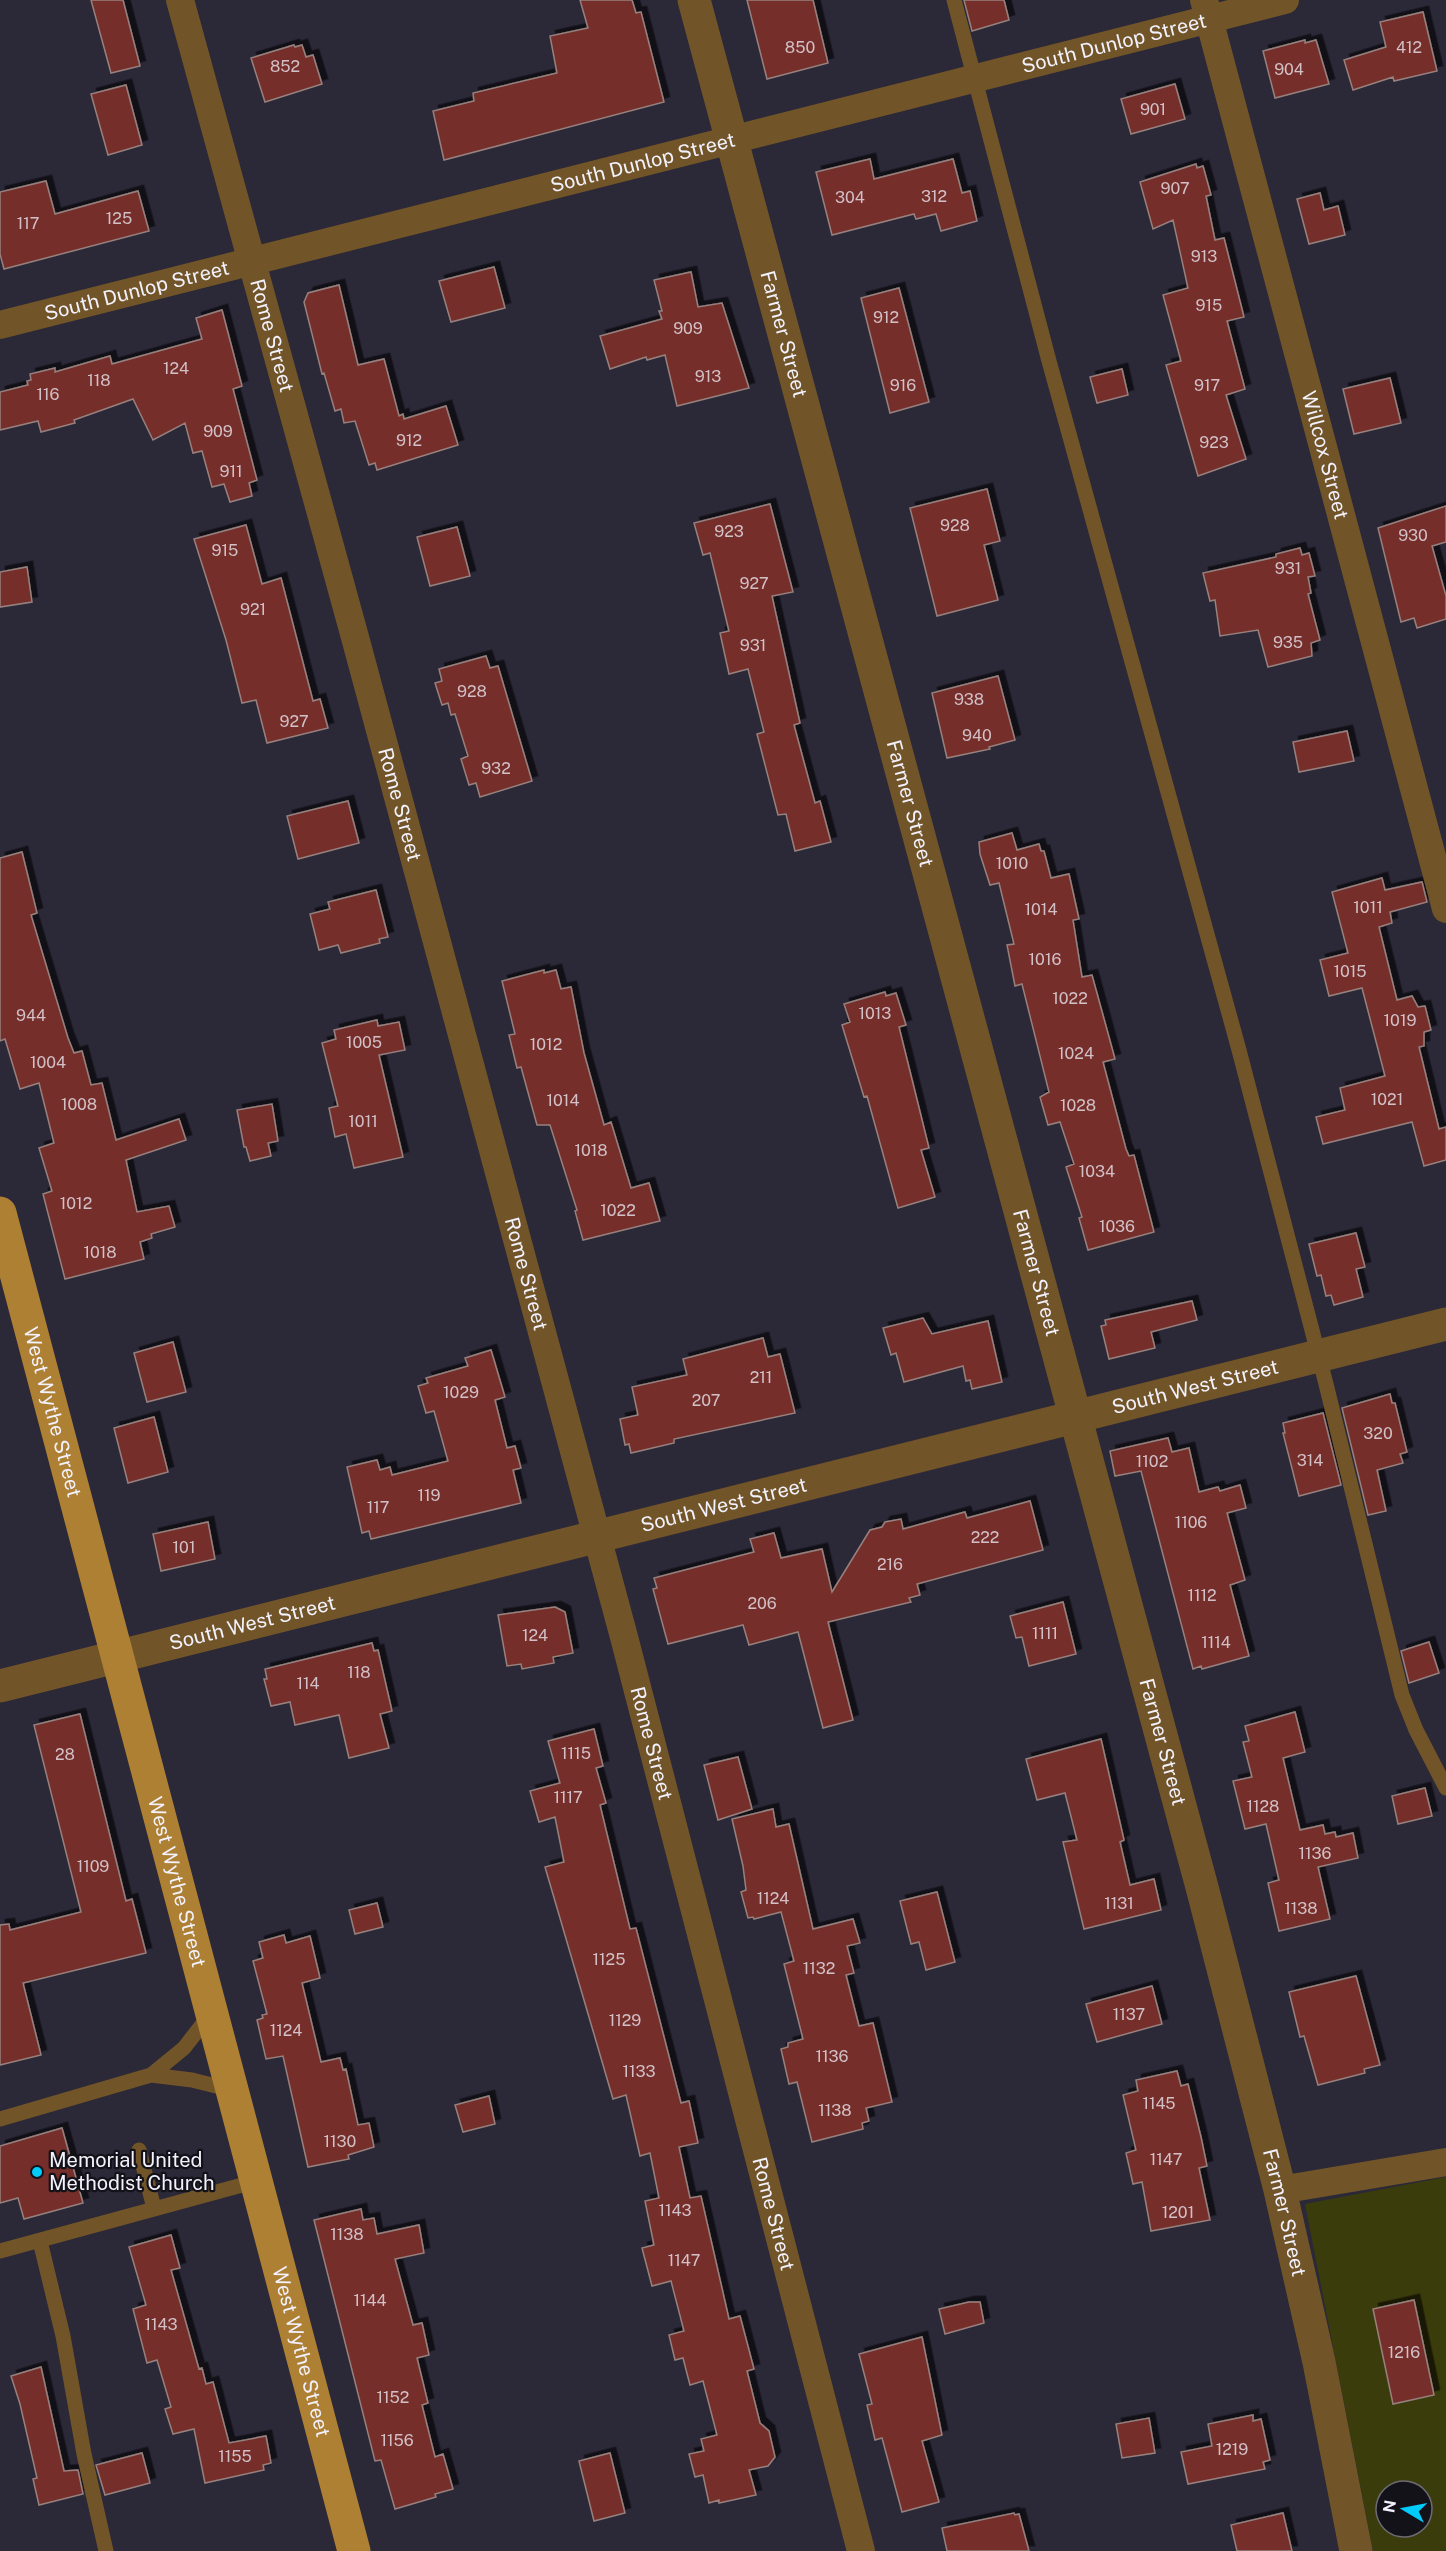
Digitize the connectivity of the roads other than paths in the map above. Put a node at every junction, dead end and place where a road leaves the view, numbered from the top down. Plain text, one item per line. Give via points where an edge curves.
1 (180, 0) edge
2 (694, 0) edge
3 (954, 0) edge
4 (1285, 0) edge
5 (1207, 10) edge
6 (975, 78) junction
7 (732, 139) junction
8 (252, 262) junction
9 (0, 325) edge
10 (1446, 909) edge
11 (0, 1213) edge
12 (1446, 1324) edge
13 (1318, 1356) junction
14 (1075, 1416) junction
15 (597, 1536) junction
16 (117, 1657) junction
17 (0, 1686) edge
18 (1446, 1788) edge
19 (212, 2012) junction
20 (151, 2075) junction
21 (232, 2090) junction
22 (0, 2119) edge
23 (139, 2150) dead end
24 (1446, 2162) edge
25 (257, 2181) junction
26 (1281, 2190) junction
27 (154, 2208) junction
28 (40, 2241) junction
29 (0, 2251) edge
30 (106, 2551) edge
31 (354, 2551) edge
32 (861, 2551) edge
33 (1356, 2551) edge

1 - 8 street, Rome Street
2 - 7 street, Farmer Street
3 - 6 lane
4 - 5 street, South Dunlop Street
5 - 6 street, South Dunlop Street via 1065,58
5 - 10 street, Willcox Street
6 - 7 street, South Dunlop Street
6 - 13 lane via 1239,1050
7 - 8 street, South Dunlop Street
7 - 14 street, Farmer Street
8 - 9 street, South Dunlop Street
8 - 15 street, Rome Street
11 - 16 main road, West Wythe Street
12 - 13 street, South West Street
13 - 14 street, South West Street
13 - 18 lane via 1402,1695
14 - 15 street, South West Street
14 - 26 street, Farmer Street
15 - 16 street, South West Street
15 - 32 street, Rome Street
16 - 17 street, South West Street
16 - 19 main road, West Wythe Street
19 - 20 lane via 184,2048
19 - 21 main road, West Wythe Street
20 - 21 lane
20 - 22 lane
21 - 25 main road, West Wythe Street
23 - 27 lane
24 - 26 street
25 - 27 lane
25 - 31 main road, West Wythe Street
26 - 33 street, Farmer Street
27 - 28 lane
28 - 29 lane
28 - 30 lane

